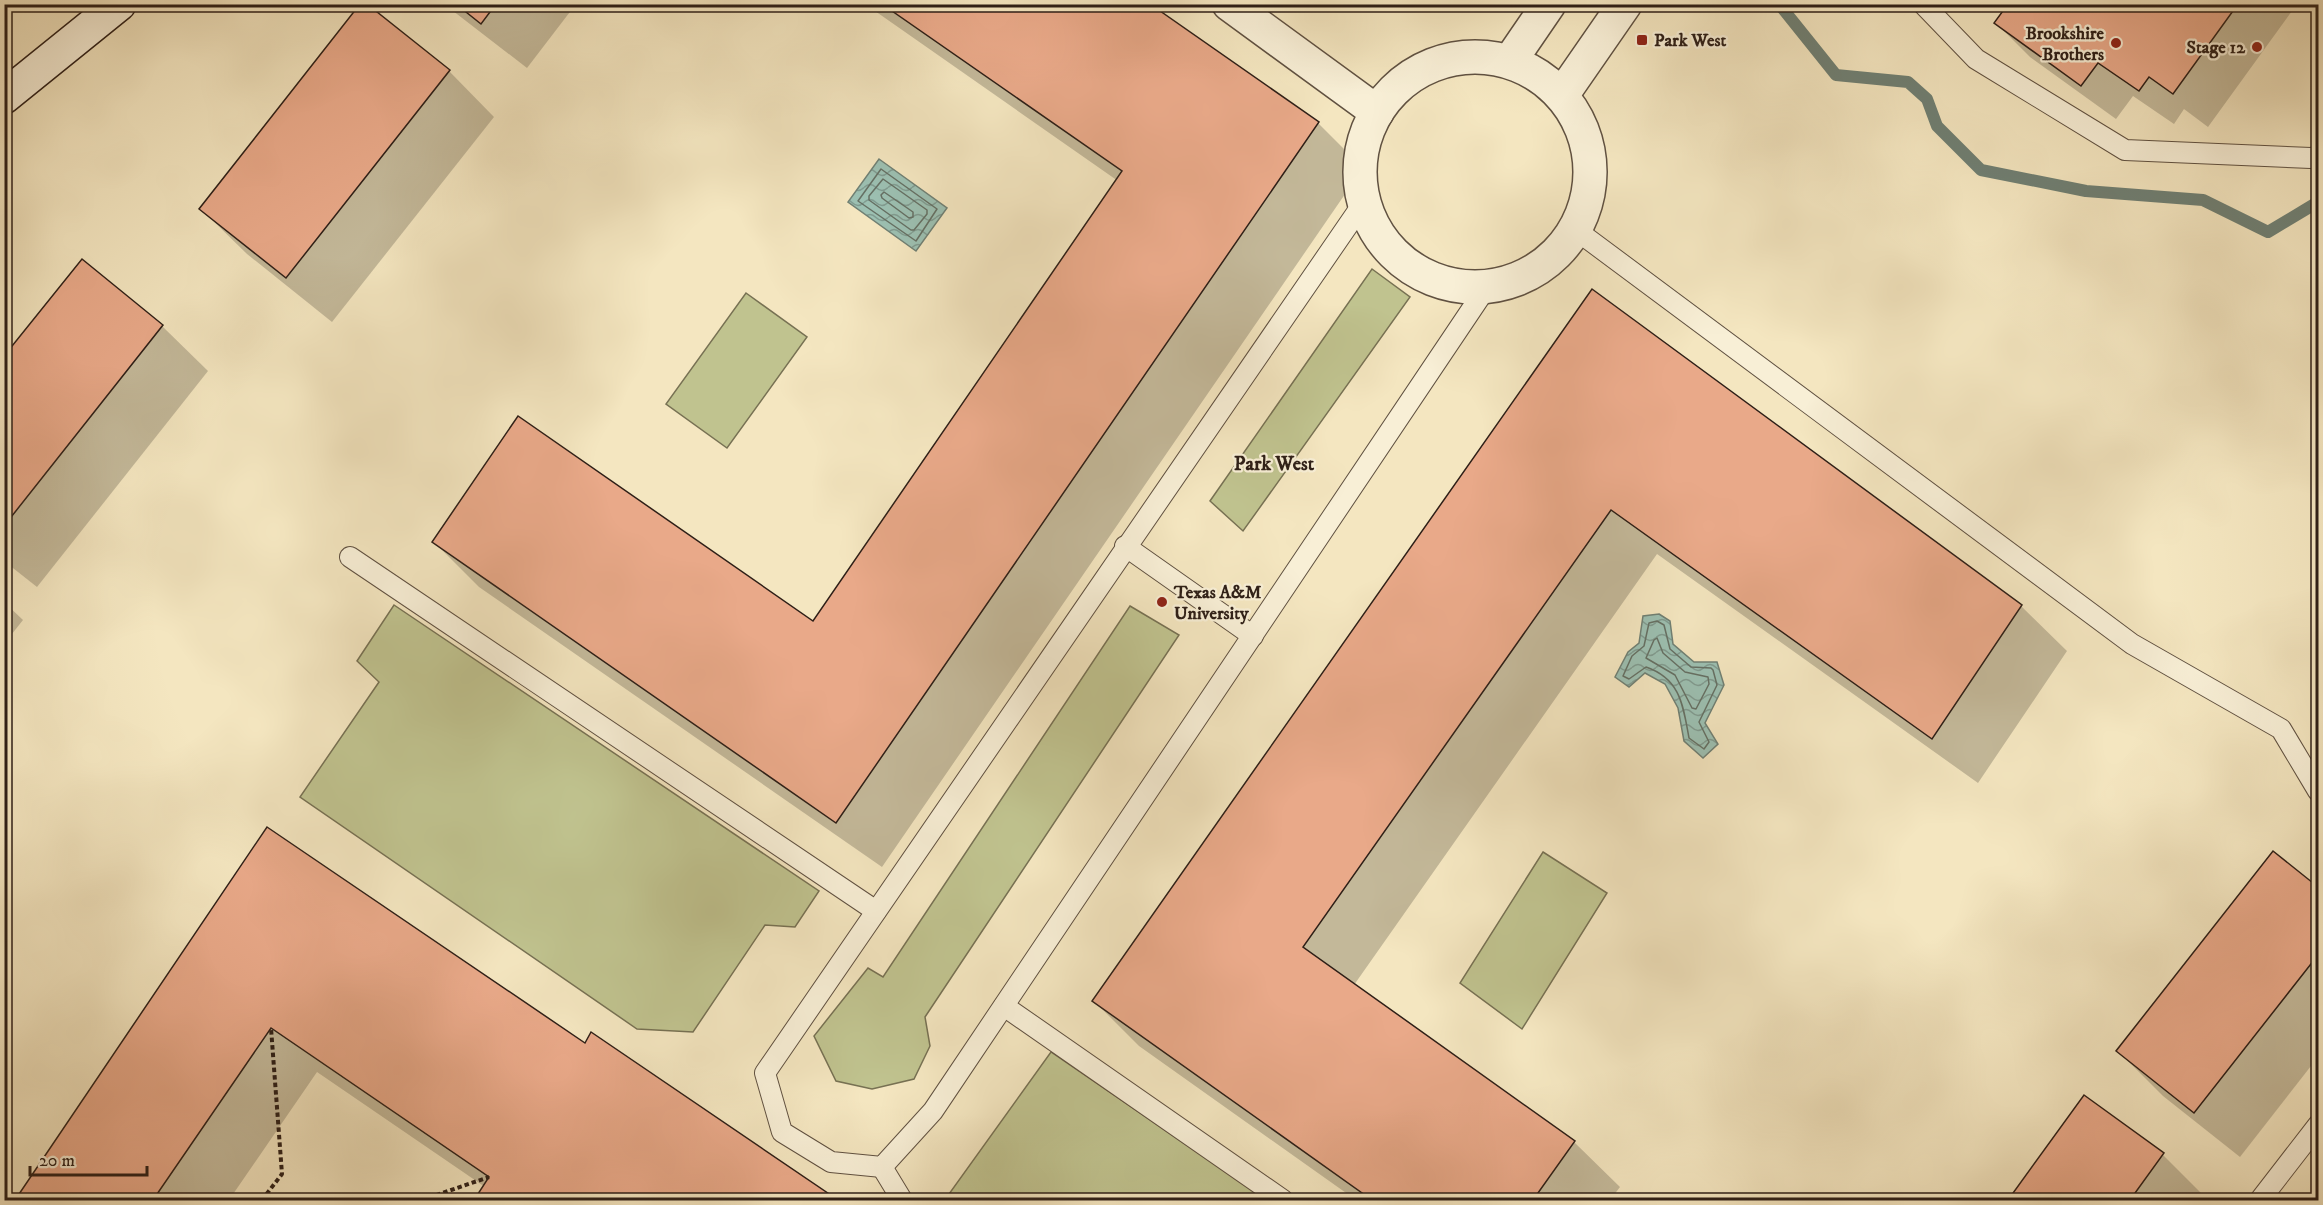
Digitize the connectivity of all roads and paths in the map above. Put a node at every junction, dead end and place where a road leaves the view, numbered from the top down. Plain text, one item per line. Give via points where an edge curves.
1 (119, 4) edge
2 (1229, 4) edge
3 (1549, 4) edge
4 (1625, 4) edge
5 (1923, 4) edge
6 (1510, 62) junction
7 (1562, 95) junction
8 (4, 97) edge
9 (1377, 112) junction
10 (2319, 156) edge
11 (1364, 202) junction
12 (1576, 230) junction
13 (1486, 288) junction
14 (1125, 546) junction
15 (350, 557) dead end
16 (1254, 636) junction
17 (2319, 791) edge
18 (876, 911) junction
19 (1004, 1006) junction
20 (271, 1028) dead end
21 (2319, 1125) edge
22 (882, 1167) junction
23 (489, 1177) dead end
24 (262, 1200) edge
25 (422, 1200) edge
26 (902, 1200) edge
27 (1283, 1200) edge
28 (2260, 1200) edge

1 - 8 street
2 - 9 street
3 - 6 street
4 - 7 street
5 - 10 lane via 1976,59 2125,150
6 - 7 street via 1538,75
6 - 9 street via 1472,57 1435,64 1402,83
7 - 12 street via 1585,137 1591,184
9 - 11 street via 1365,140 1360,171
11 - 13 street via 1381,239 1410,267 1446,284
11 - 14 lane
12 - 13 street via 1553,258 1522,279
12 - 17 lane via 2132,644 2282,729
13 - 16 lane
14 - 16 lane
14 - 18 lane
15 - 18 lane
16 - 19 lane
18 - 22 lane via 765,1073 782,1132 831,1162
19 - 22 lane via 933,1111
19 - 27 lane
20 - 24 path via 282,1174
21 - 28 lane
22 - 26 lane
23 - 25 path

